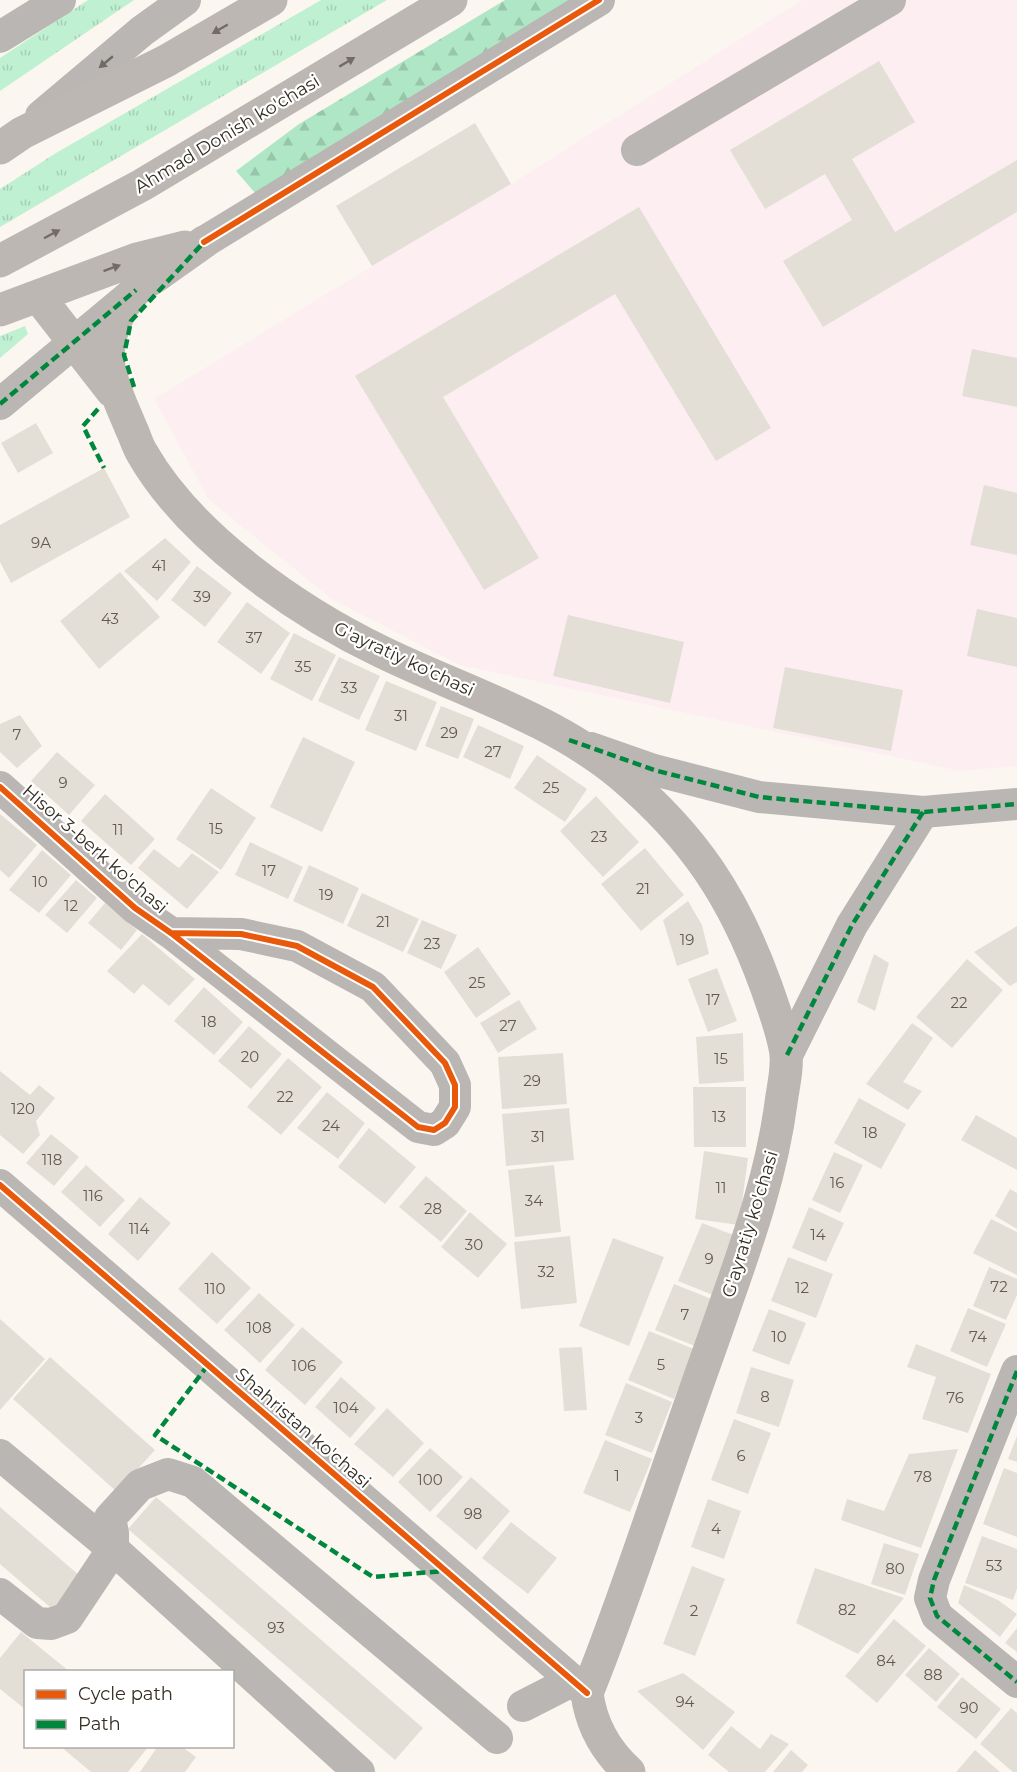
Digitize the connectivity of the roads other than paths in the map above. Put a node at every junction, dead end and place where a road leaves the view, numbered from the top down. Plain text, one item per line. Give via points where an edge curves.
1 (60, 0) edge
2 (157, 0) edge
3 (185, 0) edge
4 (271, 0) edge
5 (451, 0) edge
6 (599, 0) edge
7 (890, 0) edge
8 (142, 31) junction
9 (0, 37) edge
10 (11, 140) edge
11 (637, 150) dead end
12 (204, 242) junction
13 (0, 261) edge
14 (136, 290) junction
15 (38, 296) junction
16 (0, 310) edge
17 (75, 341) junction
18 (117, 397) junction
19 (0, 404) edge
20 (569, 740) junction
21 (0, 787) edge
22 (1017, 804) edge
23 (923, 812) junction
24 (171, 933) junction
25 (787, 1055) junction
26 (0, 1185) edge
27 (1017, 1371) edge
28 (0, 1455) edge
29 (112, 1549) junction
30 (0, 1594) edge
31 (1017, 1682) edge
32 (580, 1687) junction
33 (523, 1706) dead end
34 (497, 1738) dead end
35 (359, 1772) edge
36 (629, 1772) edge

1 - 9 street
2 - 8 street
3 - 8 street
4 -> 10 main road via 166,61
13 -> 5 main road, Ahmad Donish ko'chasi via 142,185
6 - 12 street
7 - 11 street
8 -> 10 street
12 - 14 main road
15 -> 12 main road via 137,259
14 - 17 street
14 - 18 main road via 120,313 110,338 109,366
15 - 16 main road
15 - 17 main road
17 - 18 main road
17 - 19 street
18 - 20 main road, G'ayratiy ko'chasi via 141,451 183,509 281,593 334,627 493,700
20 - 23 street, G'ayratiy ko'chasi via 654,770 759,797
20 - 25 main road, G'ayratiy ko'chasi via 616,771 654,804 717,879 758,965
21 - 24 street, Hisor 3-berk ko'chasi via 135,908
22 - 23 street, G'ayratiy ko'chasi
23 - 25 street via 852,925
24 - 24 street, Hisor 3-berk ko'chasi via 418,1127 434,1130 445,1124 455,1107 455,1085 445,1063 373,987 297,946 241,934
25 - 32 main road, G'ayratiy ko'chasi via 776,1139 754,1223
26 - 32 street, Shahristan ko'chasi
27 - 31 street via 930,1598 937,1616
28 - 29 street
29 - 30 street via 66,1618 51,1624 37,1623
29 - 34 street via 111,1518 141,1485 168,1473 193,1482
29 - 35 street
32 - 33 street
32 - 36 main road via 598,1731

